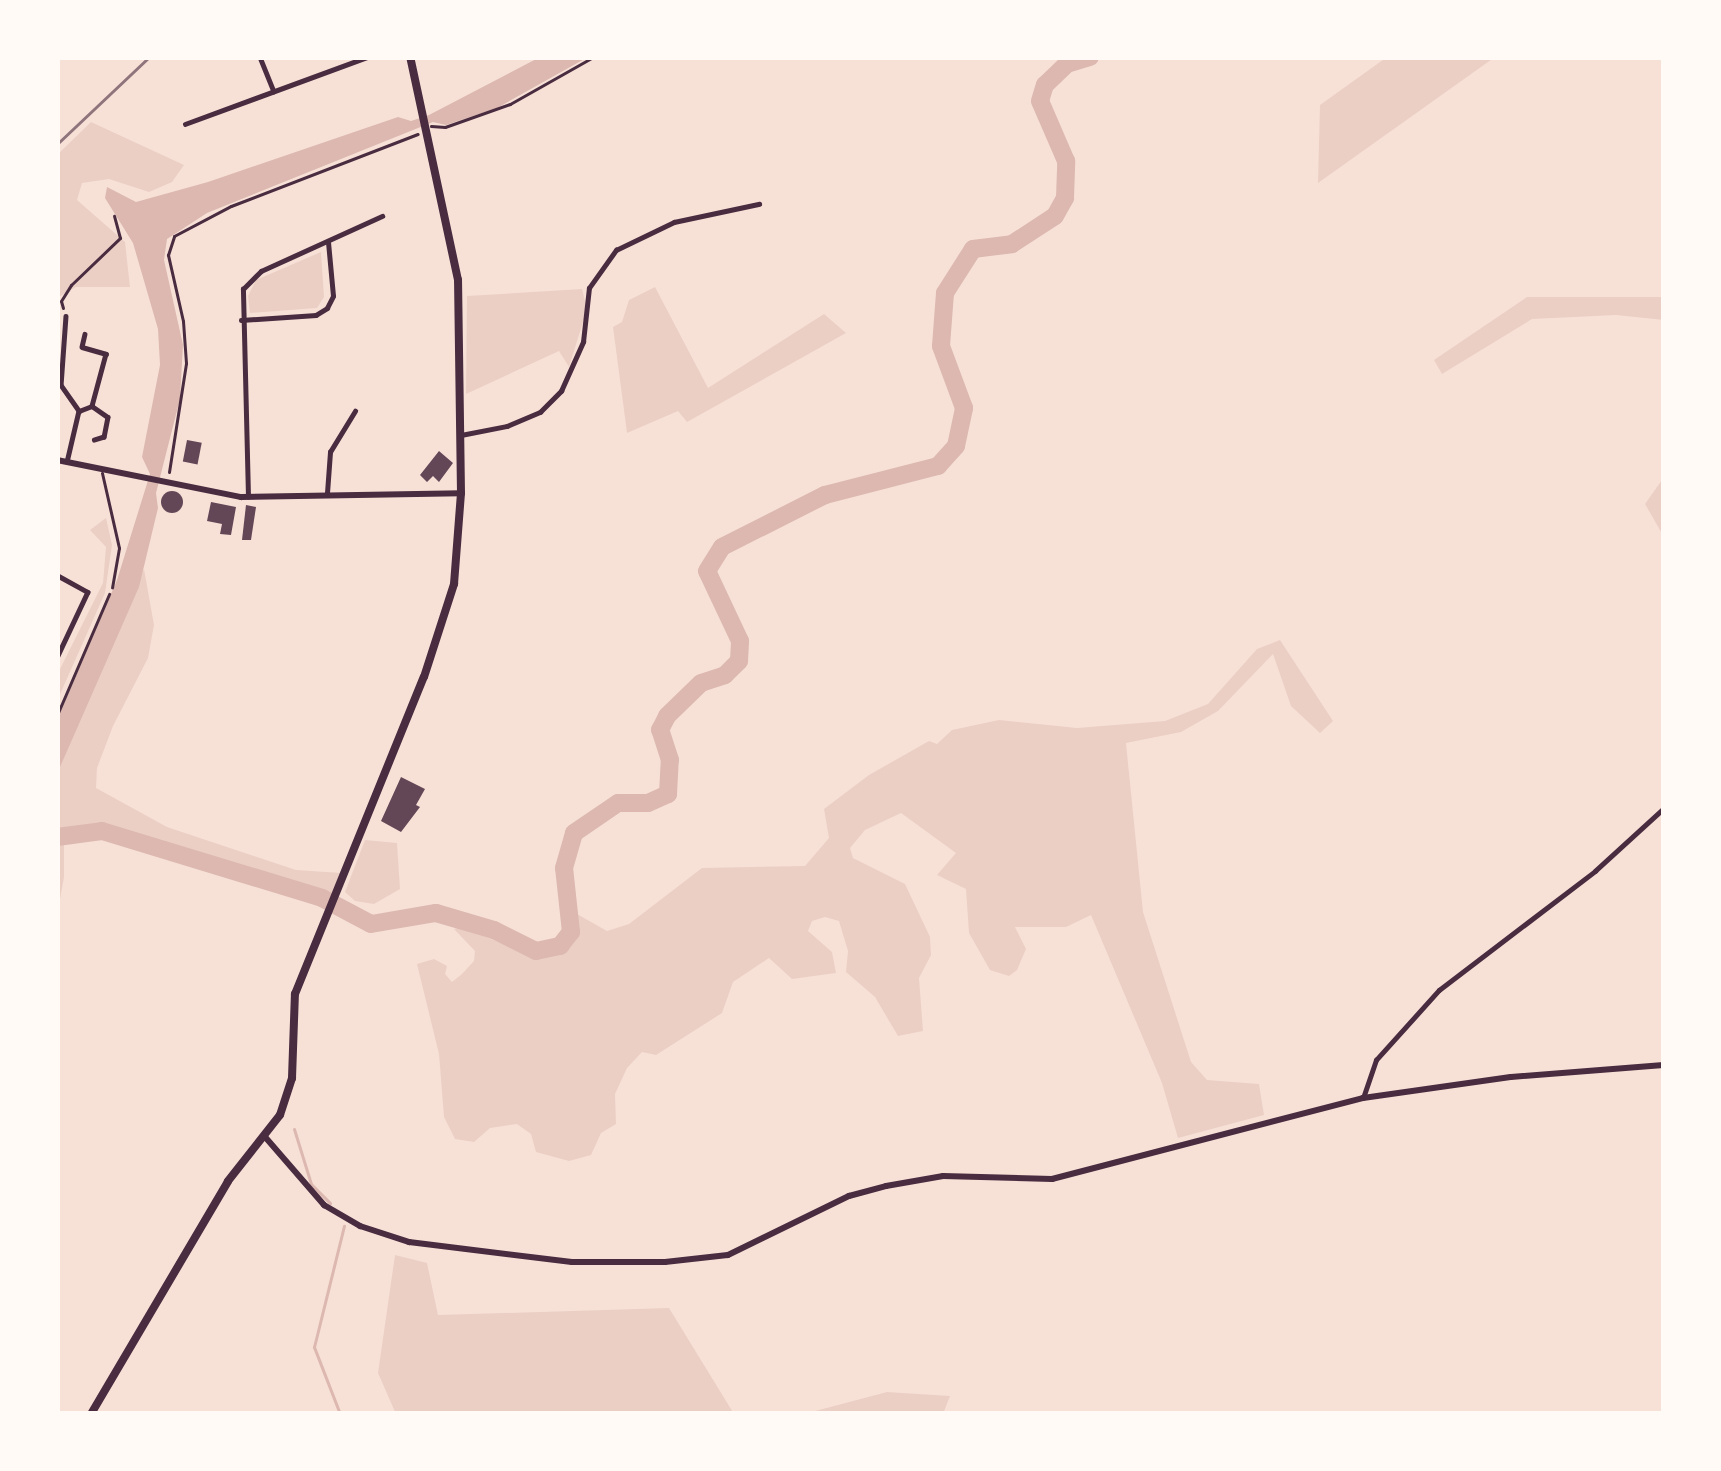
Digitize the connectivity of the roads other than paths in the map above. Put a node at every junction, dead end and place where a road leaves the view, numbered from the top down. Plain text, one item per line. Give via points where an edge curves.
1 (260, 57) edge
2 (367, 57) edge
3 (410, 57) edge
4 (274, 91) junction
5 (185, 124) dead end
6 (758, 204) dead end
7 (382, 216) dead end
8 (328, 242) junction
9 (66, 316) road end
10 (241, 320) junction
11 (85, 334) dead end
12 (92, 406) junction
13 (79, 411) junction
14 (355, 411) dead end
15 (339, 418) dead end
16 (350, 425) junction
17 (461, 435) junction
18 (94, 440) dead end
19 (62, 461) edge
20 (103, 471) junction
21 (461, 493) junction
22 (326, 496) junction
23 (248, 497) junction
24 (57, 575) edge
25 (112, 587) road end
26 (57, 658) edge
27 (1664, 808) edge
28 (1664, 1065) edge
29 (1363, 1098) junction
30 (266, 1138) junction
31 (91, 1414) edge

1 - 4 street
2 - 4 street
3 - 17 highway via 458,280
4 - 5 street
6 - 17 street via 674,222 616,250 589,289 583,342 561,391 541,412
7 - 8 street
8 - 10 street via 250,278
8 - 10 street via 327,308
9 - 13 street via 61,386
10 - 23 street
11 - 12 street via 82,347 106,354
12 - 13 street
12 - 18 street via 108,417 104,437
13 - 19 street
14 - 16 street
15 - 16 street
16 - 22 street via 330,452
17 - 21 highway
19 - 20 street
20 - 23 street
20 - 25 lane via 119,548
21 - 22 street
21 - 30 highway via 458,560 441,631 296,994 292,1078
22 - 23 street
24 - 26 street via 88,592
27 - 29 street via 1439,990 1376,1060
28 - 29 street
29 - 30 street via 1052,1179 943,1176 886,1186 728,1255 624,1264 443,1248 360,1226 311,1193
30 - 31 highway via 228,1181

